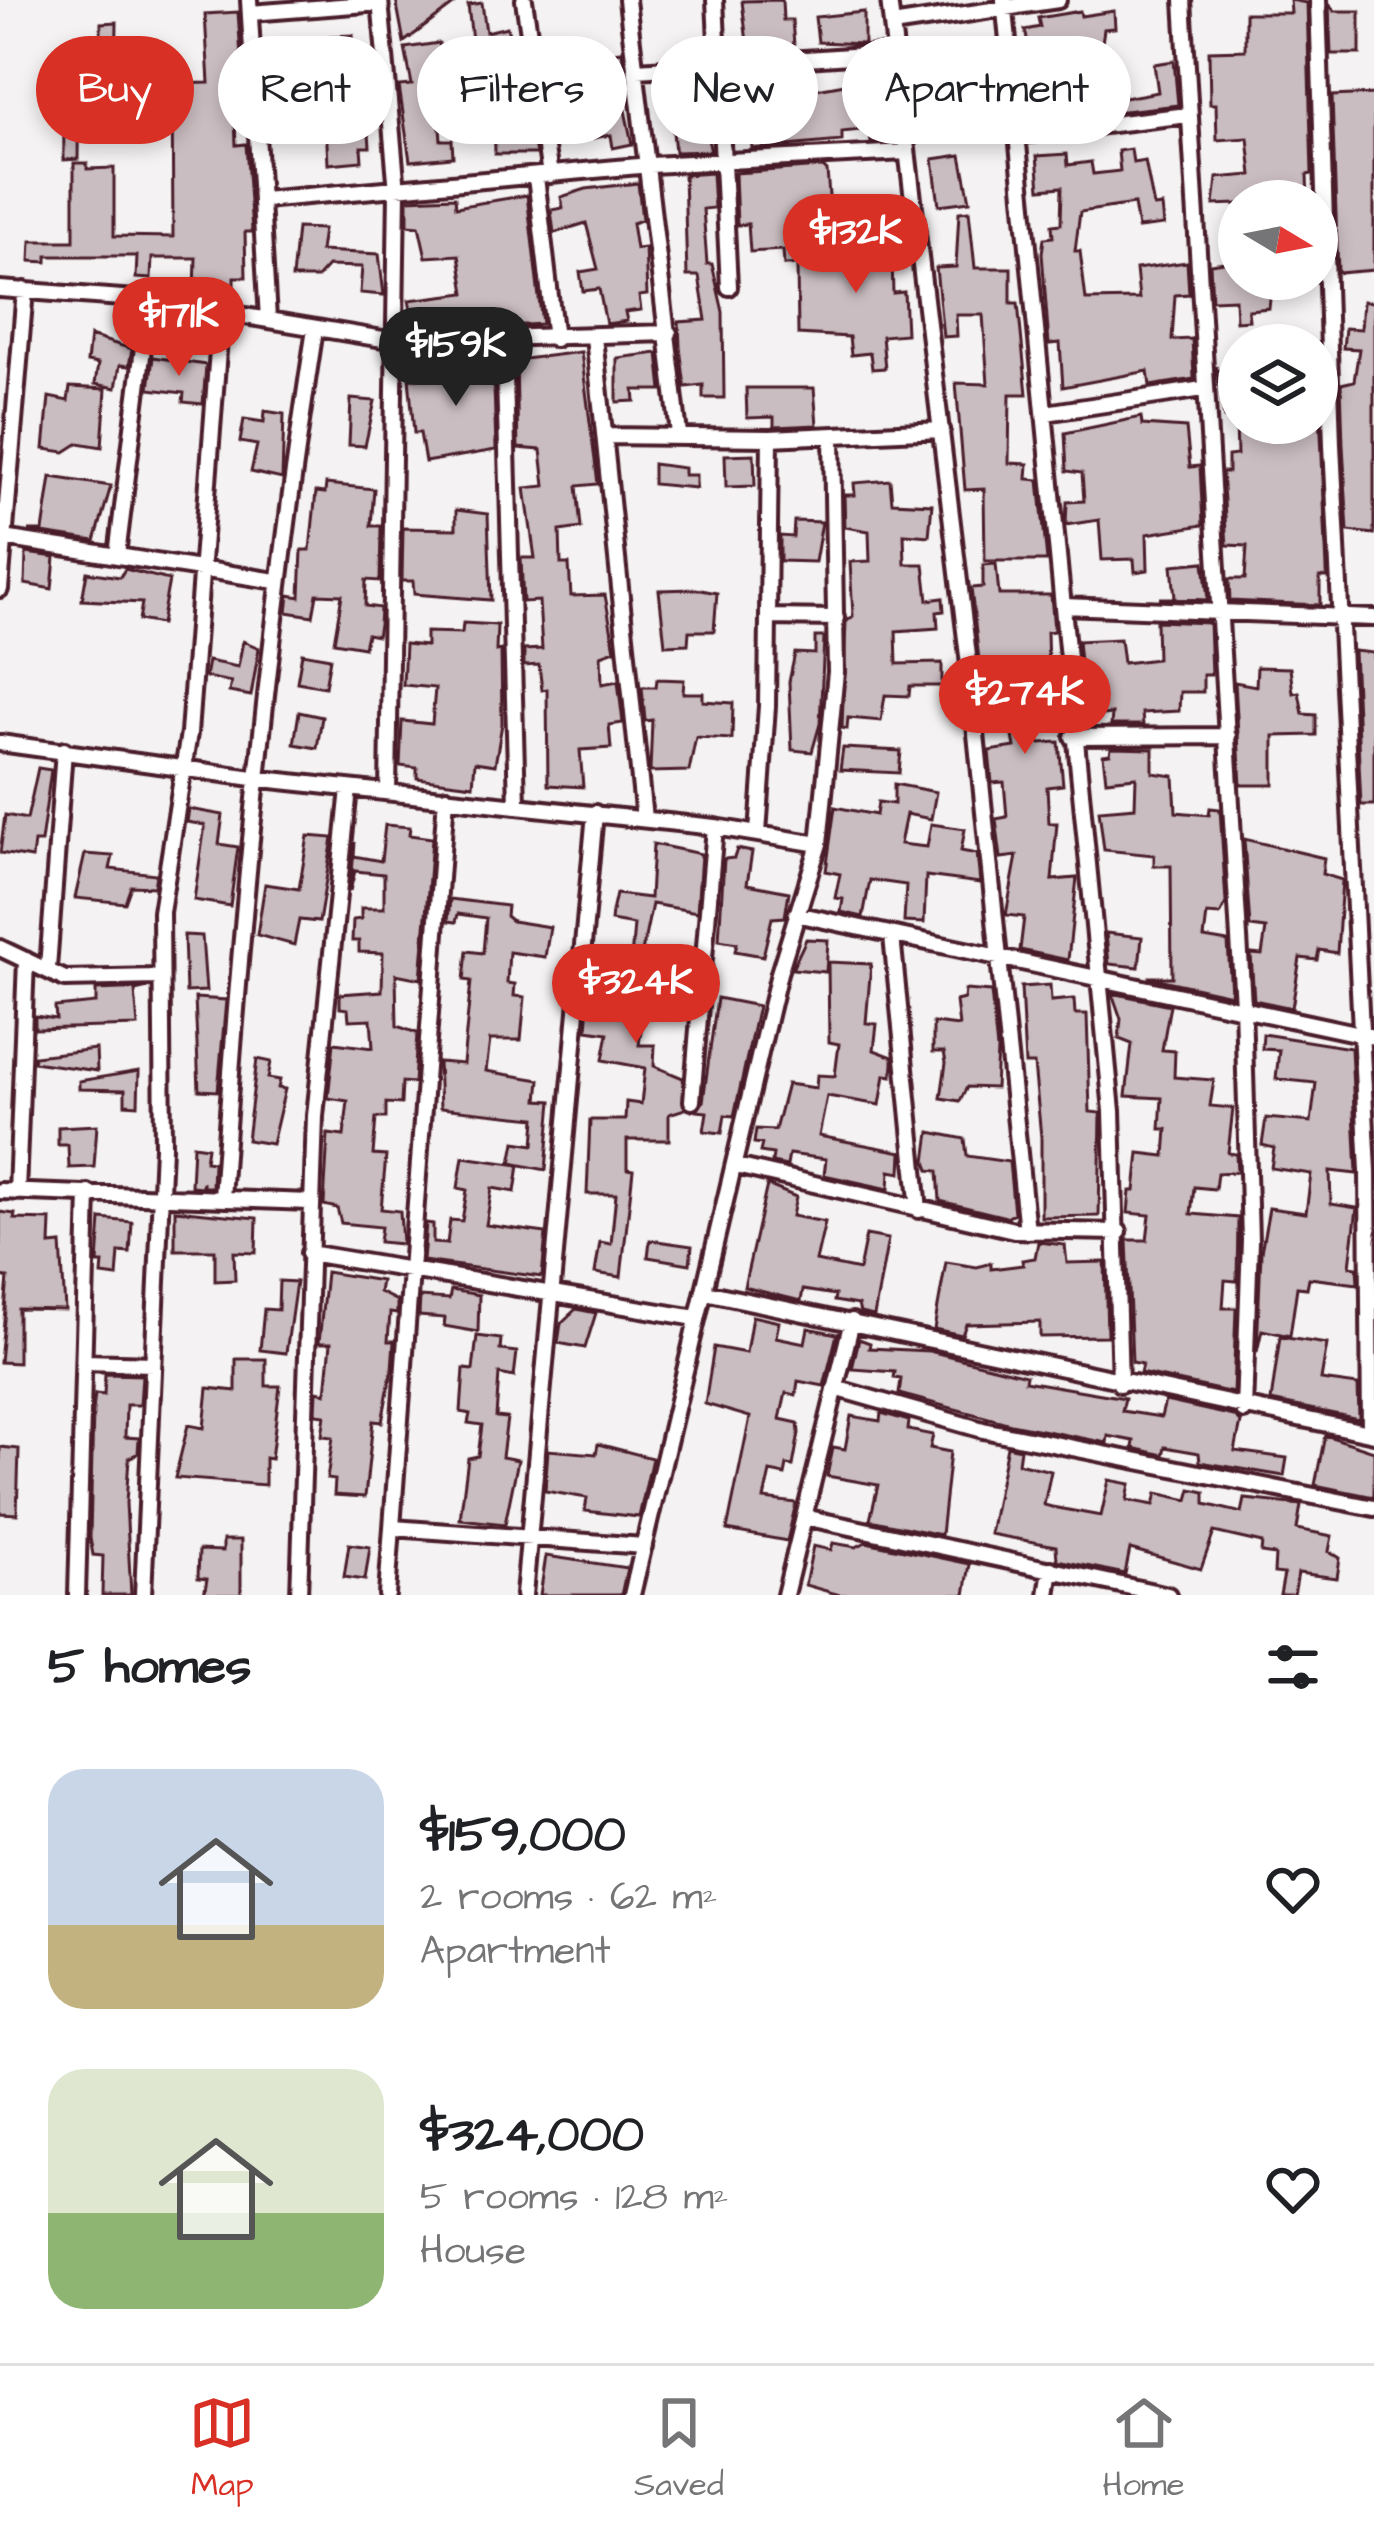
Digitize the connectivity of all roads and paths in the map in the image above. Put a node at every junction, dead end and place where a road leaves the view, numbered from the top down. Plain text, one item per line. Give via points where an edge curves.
1 (524, 0) edge
2 (627, 0) edge
3 (715, 0) edge
4 (889, 0) edge
5 (1058, 0) edge
6 (1183, 0) edge
7 (1318, 0) edge
8 (380, 2) edge
9 (1004, 5) edge
10 (249, 6) edge
11 (892, 25) junction
12 (717, 36) edge
13 (894, 36) edge
14 (1008, 36) edge
15 (651, 69) edge
16 (637, 70) junction
17 (1188, 115) junction
18 (1131, 122) edge
19 (720, 144) edge
20 (905, 144) edge
21 (1022, 144) edge
22 (906, 152) junction
23 (721, 164) junction
24 (650, 165) junction
25 (543, 176) junction
26 (397, 191) junction
27 (263, 200) junction
28 (729, 286) dead end
29 (0, 289) edge
30 (25, 290) junction
31 (149, 300) junction
32 (220, 311) junction
33 (268, 319) junction
34 (315, 329) junction
35 (669, 333) junction
36 (594, 337) junction
37 (555, 339) junction
38 (394, 341) junction
39 (504, 342) junction
40 (1203, 389) junction
41 (1046, 413) junction
42 (942, 430) junction
43 (679, 434) junction
44 (606, 436) junction
45 (832, 436) junction
46 (770, 438) junction
47 (4, 538) junction
48 (117, 555) junction
49 (201, 568) junction
50 (275, 581) junction
51 (0, 589) edge
52 (1063, 606) junction
53 (1218, 612) junction
54 (1339, 616) junction
55 (769, 617) junction
56 (836, 618) junction
57 (1374, 618) edge
58 (1228, 736) junction
59 (1073, 737) junction
60 (0, 742) edge
61 (64, 750) junction
62 (184, 767) junction
63 (253, 778) junction
64 (349, 789) junction
65 (388, 792) junction
66 (446, 797) junction
67 (517, 804) junction
68 (595, 813) junction
69 (644, 819) junction
70 (715, 827) junction
71 (758, 833) junction
72 (819, 844) junction
73 (796, 914) junction
74 (892, 937) junction
75 (0, 948) edge
76 (1000, 959) junction
77 (26, 960) junction
78 (47, 968) junction
79 (1096, 976) junction
80 (159, 977) junction
81 (1244, 1005) junction
82 (1368, 1036) edge
83 (692, 1101) dead end
84 (736, 1166) junction
85 (1371, 1172) edge
86 (0, 1192) edge
87 (17, 1192) junction
88 (88, 1192) junction
89 (162, 1196) junction
90 (222, 1198) junction
91 (310, 1202) junction
92 (919, 1210) junction
93 (1027, 1231) junction
94 (1119, 1232) junction
95 (309, 1253) junction
96 (412, 1273) junction
97 (1372, 1286) edge
98 (705, 1292) junction
99 (555, 1298) junction
100 (696, 1318) junction
101 (852, 1321) junction
102 (85, 1361) junction
103 (153, 1364) junction
104 (1120, 1384) junction
105 (835, 1388) junction
106 (1244, 1411) junction
107 (1372, 1433) edge
108 (1374, 1508) edge
109 (804, 1517) junction
110 (393, 1528) junction
111 (528, 1541) junction
112 (644, 1546) junction
113 (1051, 1569) junction
114 (77, 1595) edge
115 (143, 1595) edge
116 (299, 1595) edge
117 (387, 1595) edge
118 (524, 1595) edge
119 (632, 1595) edge
120 (785, 1595) edge
121 (1047, 1595) edge
122 (1168, 1595) edge

1 - 25 street
2 - 16 street
3 - 12 street
4 - 11 street
5 - 9 street
6 - 17 street
7 - 54 street
8 - 10 street
8 - 26 street
9 - 11 street
9 - 14 street
10 - 27 street
11 - 13 street
15 - 16 street
16 - 24 street
17 - 18 street
17 - 40 street
19 - 23 street
20 - 22 street
21 - 41 street
22 - 23 street
22 - 42 street
23 - 24 street
23 - 28 street
24 - 25 street
24 - 35 street
25 - 26 street
25 - 37 street
26 - 27 street
26 - 38 street
27 - 33 street
29 - 30 street
30 - 31 street
30 - 47 street
31 - 32 street
31 - 48 street
32 - 33 street
32 - 49 street
33 - 34 street
34 - 38 street
34 - 50 street
35 - 36 street
35 - 43 street
36 - 37 street
36 - 44 street
37 - 39 street
38 - 39 street
38 - 65 street
39 - 67 street
40 - 41 street
40 - 53 street
41 - 52 street
42 - 45 street
42 - 76 street
43 - 44 street
43 - 46 street
44 - 69 street
45 - 46 street
45 - 56 street
46 - 55 street
47 - 48 street
47 - 51 street
48 - 49 street
49 - 50 street
49 - 62 street
50 - 63 street
52 - 53 street
52 - 59 street
53 - 54 street
53 - 58 street
54 - 57 street
54 - 82 street
55 - 56 street
55 - 71 street
56 - 72 street
58 - 59 street
58 - 81 street
59 - 79 street
60 - 61 street
61 - 62 street
61 - 78 street
62 - 63 street
62 - 80 street via 163,884
63 - 64 street
63 - 90 street
64 - 65 street
64 - 91 street
65 - 66 street
66 - 67 street
66 - 96 street
67 - 68 street
68 - 69 street
68 - 99 street
69 - 70 street
70 - 71 street
70 - 83 street
71 - 72 street
72 - 73 street
73 - 74 street
73 - 84 street
74 - 76 street
74 - 92 street
75 - 77 street
76 - 79 street
76 - 93 street
77 - 78 street
77 - 87 street
78 - 80 street via 65,979
79 - 81 street
79 - 94 street
80 - 89 street
81 - 82 street
81 - 106 street
82 - 85 street
84 - 92 street
84 - 98 street
85 - 97 street
86 - 87 street
87 - 88 street
88 - 89 street
88 - 102 street
89 - 90 street
89 - 103 street
90 - 91 street
91 - 95 street
92 - 93 street
93 - 94 street
94 - 104 street
95 - 96 street
95 - 116 street
96 - 99 street
96 - 110 street
97 - 107 street
98 - 100 street
98 - 101 street
99 - 100 street
99 - 111 street
100 - 112 street
101 - 104 street
101 - 105 street
102 - 103 street
102 - 114 street
103 - 115 street
104 - 106 street
105 - 108 street via 983,1430
105 - 109 street
106 - 107 street
109 - 113 street
109 - 120 street
110 - 111 street
110 - 117 street
111 - 112 street
111 - 118 street
112 - 119 street
113 - 121 street
113 - 122 street

